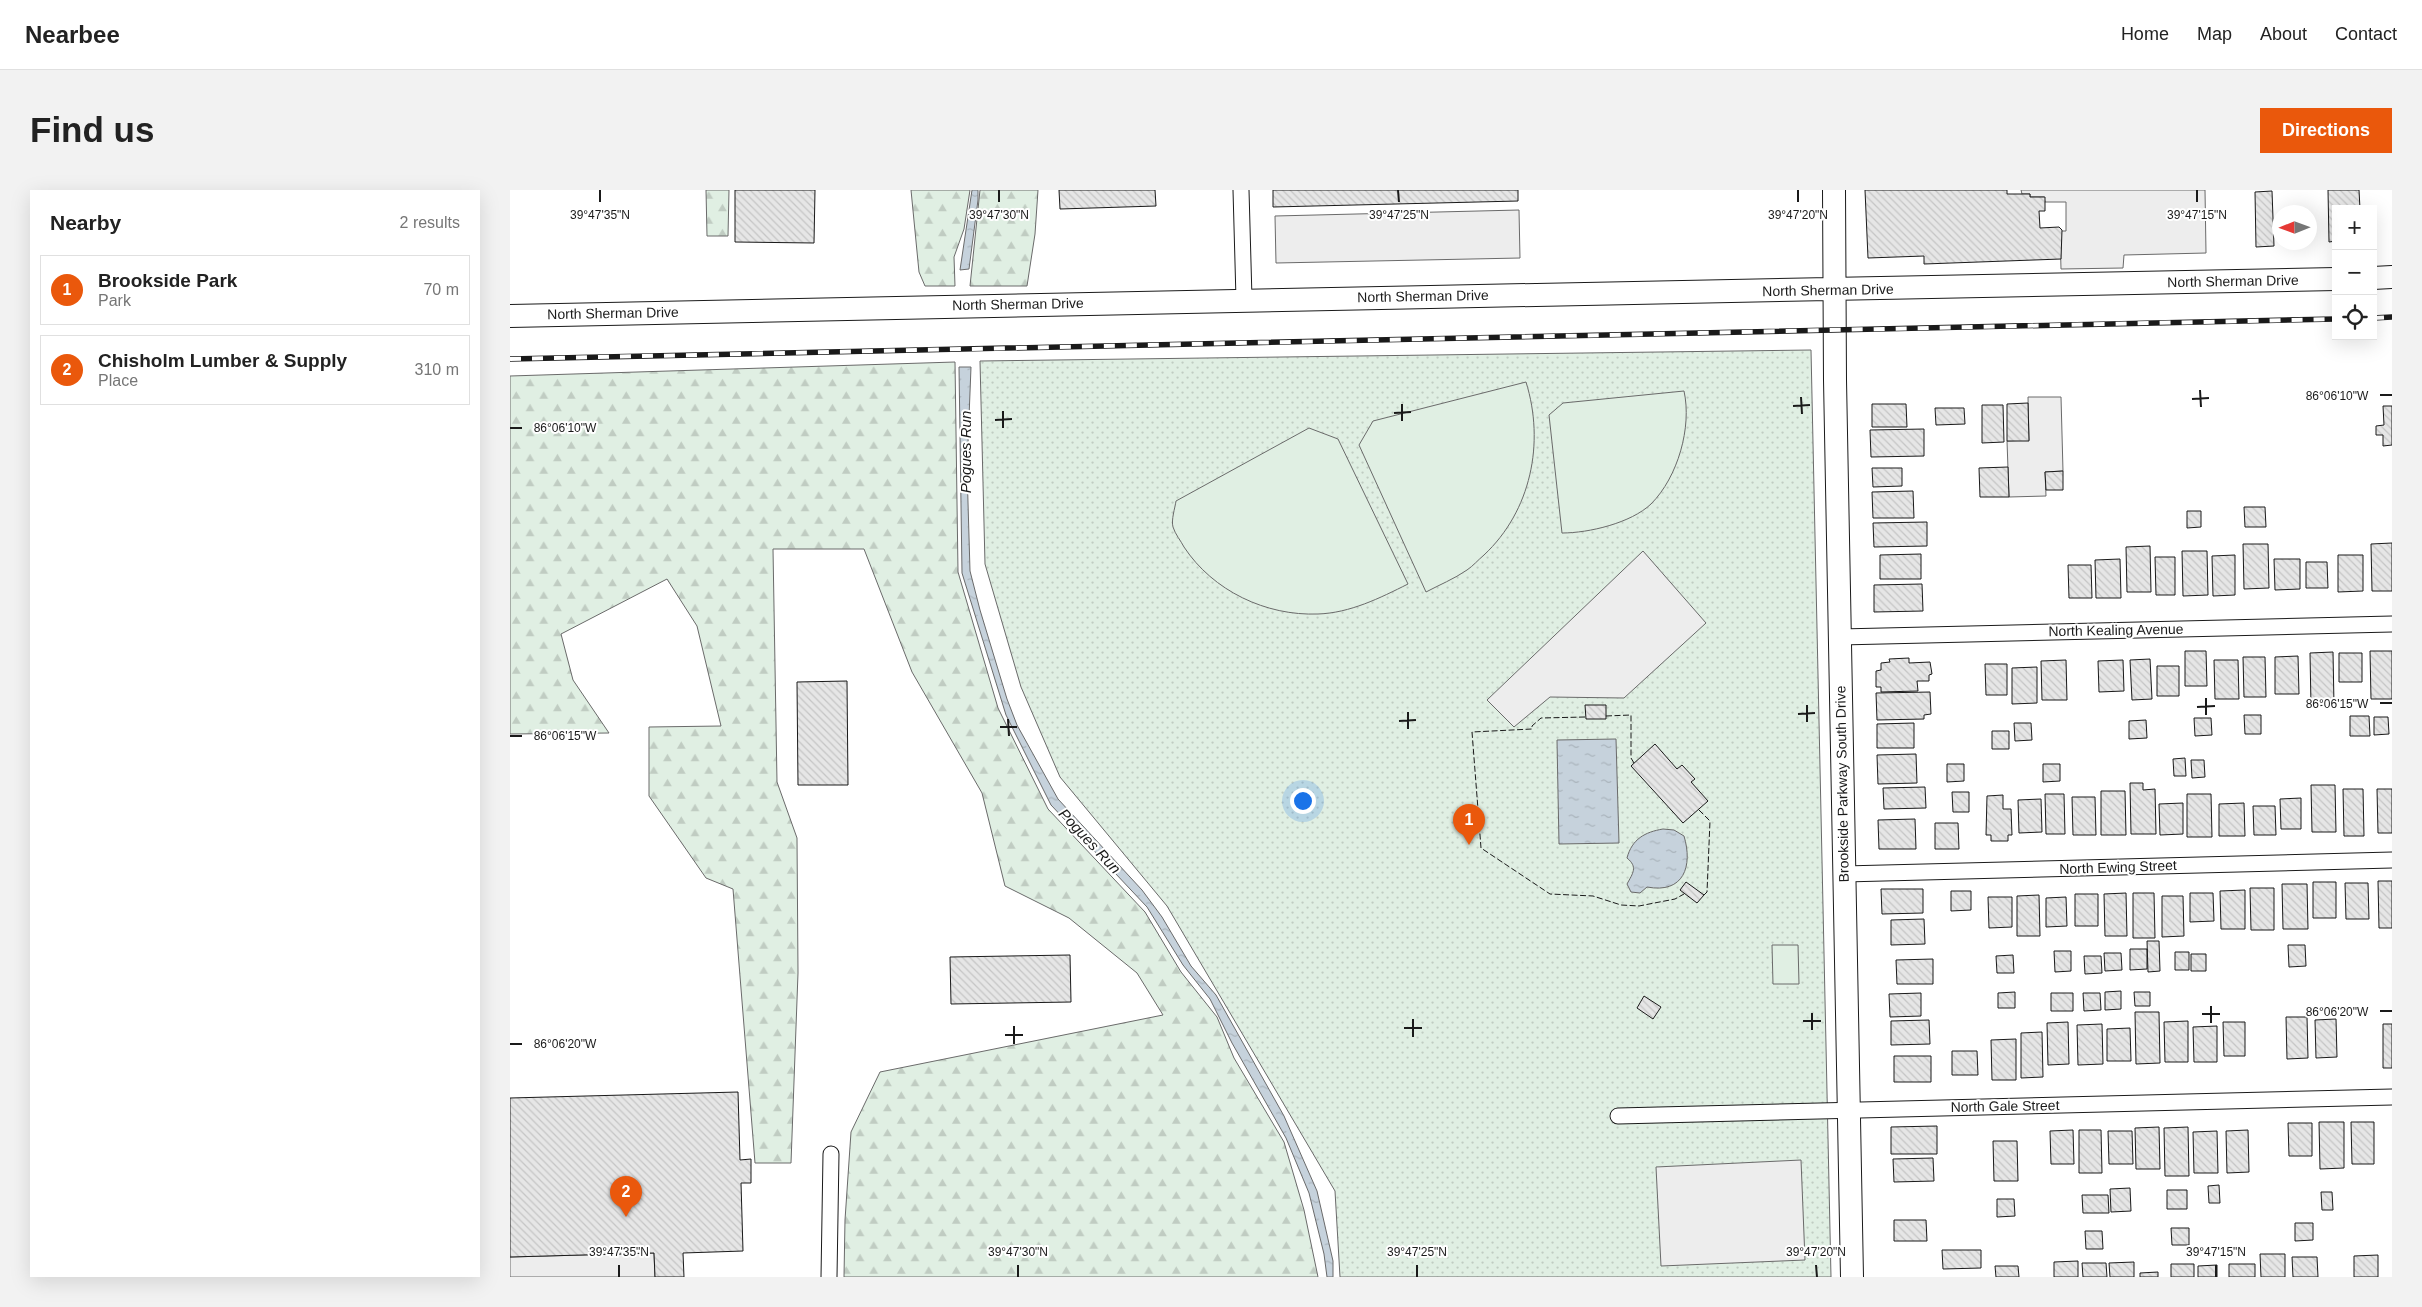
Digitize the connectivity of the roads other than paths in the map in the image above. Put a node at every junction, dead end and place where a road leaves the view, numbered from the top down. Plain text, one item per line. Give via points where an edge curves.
1 (1241, 190) edge
2 (1834, 190) edge
3 (2392, 277) edge
4 (2332, 278) edge
5 (2377, 278) edge
6 (1835, 291) junction
7 (1244, 299) junction
8 (510, 316) edge
9 (2392, 624) edge
10 (1840, 637) junction
11 (2392, 860) edge
12 (1844, 874) junction
13 (2392, 1097) edge
14 (1848, 1110) junction
15 (1618, 1116) dead end
16 (832, 1154) dead end
17 (829, 1277) edge
18 (1852, 1277) edge

1 - 7 street
2 - 6 main road, Brookside Parkway South Drive
3 - 5 main road
4 - 6 main road, North Sherman Drive
6 - 7 main road, North Sherman Drive
6 - 10 main road, Brookside Parkway South Drive
7 - 8 main road, North Sherman Drive
9 - 10 street, North Kealing Avenue
10 - 12 main road, Brookside Parkway South Drive
11 - 12 street, North Ewing Street
12 - 14 main road, Brookside Parkway South Drive
13 - 14 street, North Gale Street
14 - 15 street, North Gale Street
14 - 18 main road, Brookside Parkway South Drive
16 - 17 street

